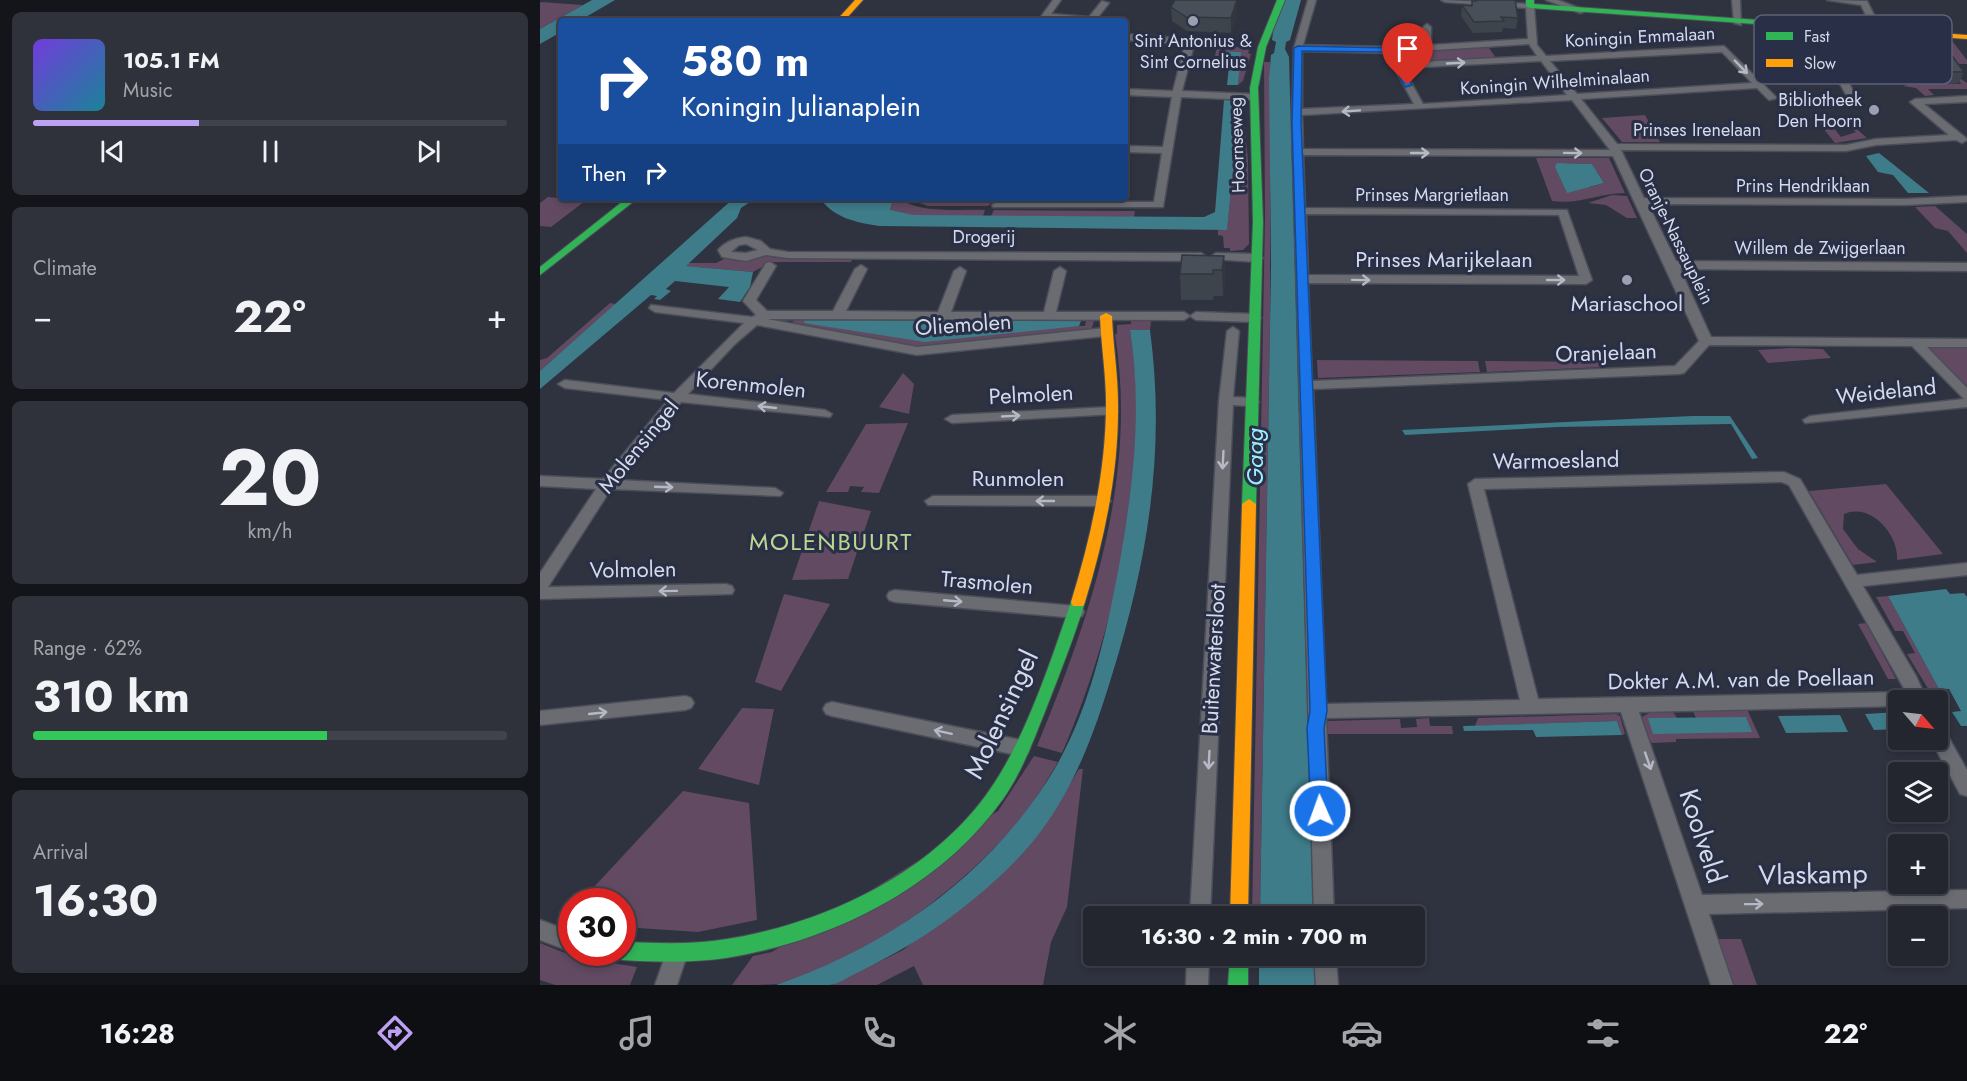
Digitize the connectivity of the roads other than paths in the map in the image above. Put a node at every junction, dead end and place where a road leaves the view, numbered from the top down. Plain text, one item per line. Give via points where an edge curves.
1 (859, 0) edge
2 (871, 0) edge
3 (1057, 0) edge
4 (1281, 0) edge
5 (1312, 0) edge
6 (1445, 0) edge
7 (1550, 0) edge
8 (1736, 0) edge
9 (1831, 0) edge
10 (1105, 3) dead end
11 (1530, 3) edge
12 (1583, 11) junction
13 (1870, 15) edge
14 (843, 18) edge
15 (856, 18) edge
16 (1044, 18) edge
17 (1093, 18) edge
18 (1738, 23) junction
19 (1754, 24) edge
20 (1427, 27) dead end
21 (1952, 36) edge
22 (1128, 37) edge
23 (1967, 37) edge
24 (1190, 42) junction
25 (1532, 42) junction
26 (1222, 44) dead end
27 (1298, 48) junction
28 (1426, 48) junction
29 (1388, 50) junction
30 (1544, 58) junction
31 (1398, 66) junction
32 (1754, 80) edge
33 (1758, 84) joint
34 (1844, 84) edge
35 (1128, 92) edge
36 (1177, 92) junction
37 (1252, 93) junction
38 (1851, 96) dead end
39 (1575, 97) junction
40 (1772, 98) dead end
41 (1967, 99) edge
42 (1420, 107) junction
43 (1299, 112) junction
44 (1963, 140) edge
45 (1128, 149) edge
46 (1168, 150) junction
47 (1615, 150) junction
48 (1299, 152) junction
49 (1967, 199) edge
50 (613, 201) edge
51 (629, 201) edge
52 (1639, 201) junction
53 (997, 205) dead end
54 (1300, 210) junction
55 (766, 252) dead end
56 (1216, 257) edge
57 (1202, 258) edge
58 (1257, 258) junction
59 (540, 259) edge
60 (1672, 265) junction
61 (770, 266) dead end
62 (1967, 267) edge
63 (861, 268) dead end
64 (960, 270) dead end
65 (1060, 271) dead end
66 (540, 272) edge
67 (1303, 279) junction
68 (1586, 280) joint
69 (655, 308) dead end
70 (838, 314) junction
71 (943, 315) junction
72 (1049, 315) junction
73 (1106, 316) junction
74 (759, 318) junction
75 (1256, 318) junction
76 (1233, 331) dead end
77 (1105, 332) junction
78 (1706, 341) junction
79 (1967, 343) edge
80 (1917, 344) junction
81 (565, 384) dead end
82 (1305, 385) junction
83 (1967, 396) edge
84 (677, 398) junction
85 (1226, 401) junction
86 (1252, 402) junction
87 (1967, 403) edge
88 (1111, 411) junction
89 (825, 414) dead end
90 (952, 419) dead end
91 (1810, 420) dead end
92 (540, 481) edge
93 (1795, 482) joint
94 (605, 485) junction
95 (775, 493) dead end
96 (933, 501) dead end
97 (1103, 501) junction
98 (1967, 569) edge
99 (1854, 581) junction
100 (540, 586) edge
101 (726, 590) dead end
102 (540, 593) edge
103 (895, 596) dead end
104 (1076, 612) junction
105 (1913, 690) edge
106 (1888, 701) edge
107 (685, 703) dead end
108 (1628, 706) junction
109 (1531, 707) junction
110 (832, 709) dead end
111 (1318, 711) junction
112 (540, 718) edge
113 (1021, 748) junction
114 (1946, 750) edge
115 (1967, 788) edge
116 (1967, 899) edge
117 (1695, 905) junction
118 (1201, 906) edge
119 (1239, 906) edge
120 (1324, 906) edge
121 (540, 930) edge
122 (558, 937) edge
123 (636, 952) edge
124 (676, 955) junction
125 (1198, 966) edge
126 (1239, 966) edge
127 (1326, 966) edge
128 (666, 985) edge
129 (1197, 985) edge
130 (1238, 985) edge
131 (1327, 985) edge
132 (1722, 985) edge

1 - 14 street
2 - 15 street
3 - 16 street
4 - 37 street, Hoornseweg via 1263,41
5 - 27 street
6 - 11 street
7 - 12 street
8 - 18 street
9 - 13 street via 1864,3
10 - 17 street
11 - 12 street
11 - 25 street
12 - 18 street
18 - 19 street
20 - 28 street
21 - 23 street
22 - 24 street
24 - 26 street
24 - 36 street
25 - 28 street
25 - 30 street, Oranje-Nassauplein
27 - 29 street
27 - 43 street
28 - 29 street
29 - 31 street
31 -> 30 street, Koningin Emmalaan
30 -> 32 street, Koningin Emmalaan via 1725,49
30 - 39 street, Oranje-Nassauplein
31 - 42 street
33 - 39 street, Koningin Wilhelminalaan
33 - 40 street
34 - 38 street
35 - 36 street
36 - 37 street
36 - 46 street
37 - 58 street, Hoornseweg
39 - 42 street, Koningin Wilhelminalaan
39 - 47 street, Oranje-Nassauplein
41 - 44 street via 1915,102
42 -> 43 street, Koningin Wilhelminalaan
43 - 48 street
44 - 47 street, Prinses Irenelaan via 1876,142 1846,148
45 - 46 street
46 - 53 street via 1159,205
48 -> 47 street, Prinses Irenelaan
47 - 52 street, Oranje-Nassauplein
48 - 54 street
49 - 52 street, Prins Hendriklaan
50 - 59 street
51 - 66 street
52 - 60 street, Oranje-Nassauplein
54 - 67 street
54 - 68 street, Prinses Margrietlaan via 1563,212
55 - 57 street, Drogerij
56 - 58 street
58 - 75 street, Buitenwatersloot
60 - 62 street, Willem de Zwijgerlaan
60 - 78 street, Oranje-Nassauplein
61 - 74 street via 748,301
63 - 70 street
64 - 71 street, Oliemolen
65 - 72 street
67 -> 68 street, Prinses Marijkelaan
67 - 82 street
69 - 74 street, Oliemolen
70 - 71 street, Oliemolen
70 - 74 street, Oliemolen
71 - 72 street, Oliemolen
72 - 73 street, Oliemolen
73 - 75 street, Oliemolen
73 - 77 street, Molensingel
74 - 77 street, Oliemolen via 917,351
74 - 84 street, Molensingel via 736,335
75 - 86 street, Buitenwatersloot
76 - 85 street, Buitenwatersloot
77 - 88 street, Molensingel via 1112,373
78 - 80 street
78 - 82 street, Oranjelaan via 1678,370
79 - 80 street
80 - 83 street, Weideland
81 - 84 street, Korenmolen
82 - 111 street
89 -> 84 street, Korenmolen
84 - 94 street, Molensingel
85 - 86 street
85 -> 118 street, Buitenwatersloot
86 - 119 street, Buitenwatersloot
87 - 91 street, Weideland
90 -> 88 street, Pelmolen
88 - 97 street, Molensingel via 1111,449
92 - 94 street
93 - 99 street, Dokter A.M. van de Poellaan
93 - 109 street, Warmoesland via 1784,477 1475,484
94 -> 95 street
94 - 100 street, Molensingel
97 -> 96 street, Runmolen
97 - 104 street, Molensingel
98 - 99 street
99 - 105 street, Dokter A.M. van de Poellaan
101 -> 102 street, Volmolen
103 -> 104 street, Trasmolen
104 - 113 street, Molensingel
106 - 108 street, Dokter A.M. van de Poellaan
112 -> 107 street
108 - 109 street, Dokter A.M. van de Poellaan
108 -> 117 street, Koolveld
109 - 111 street, Dokter A.M. van de Poellaan
113 -> 110 street
111 - 120 street
113 - 124 street, Molensingel via 1011,772 990,803 954,840 914,874 869,903 824,923 771,938 722,950
114 - 115 street
117 -> 116 street, Vlaskamp
117 - 132 street, Koolveld
121 - 122 street
123 - 124 street, Molensingel
124 - 128 street
125 - 129 street
126 - 130 street
127 - 131 street

